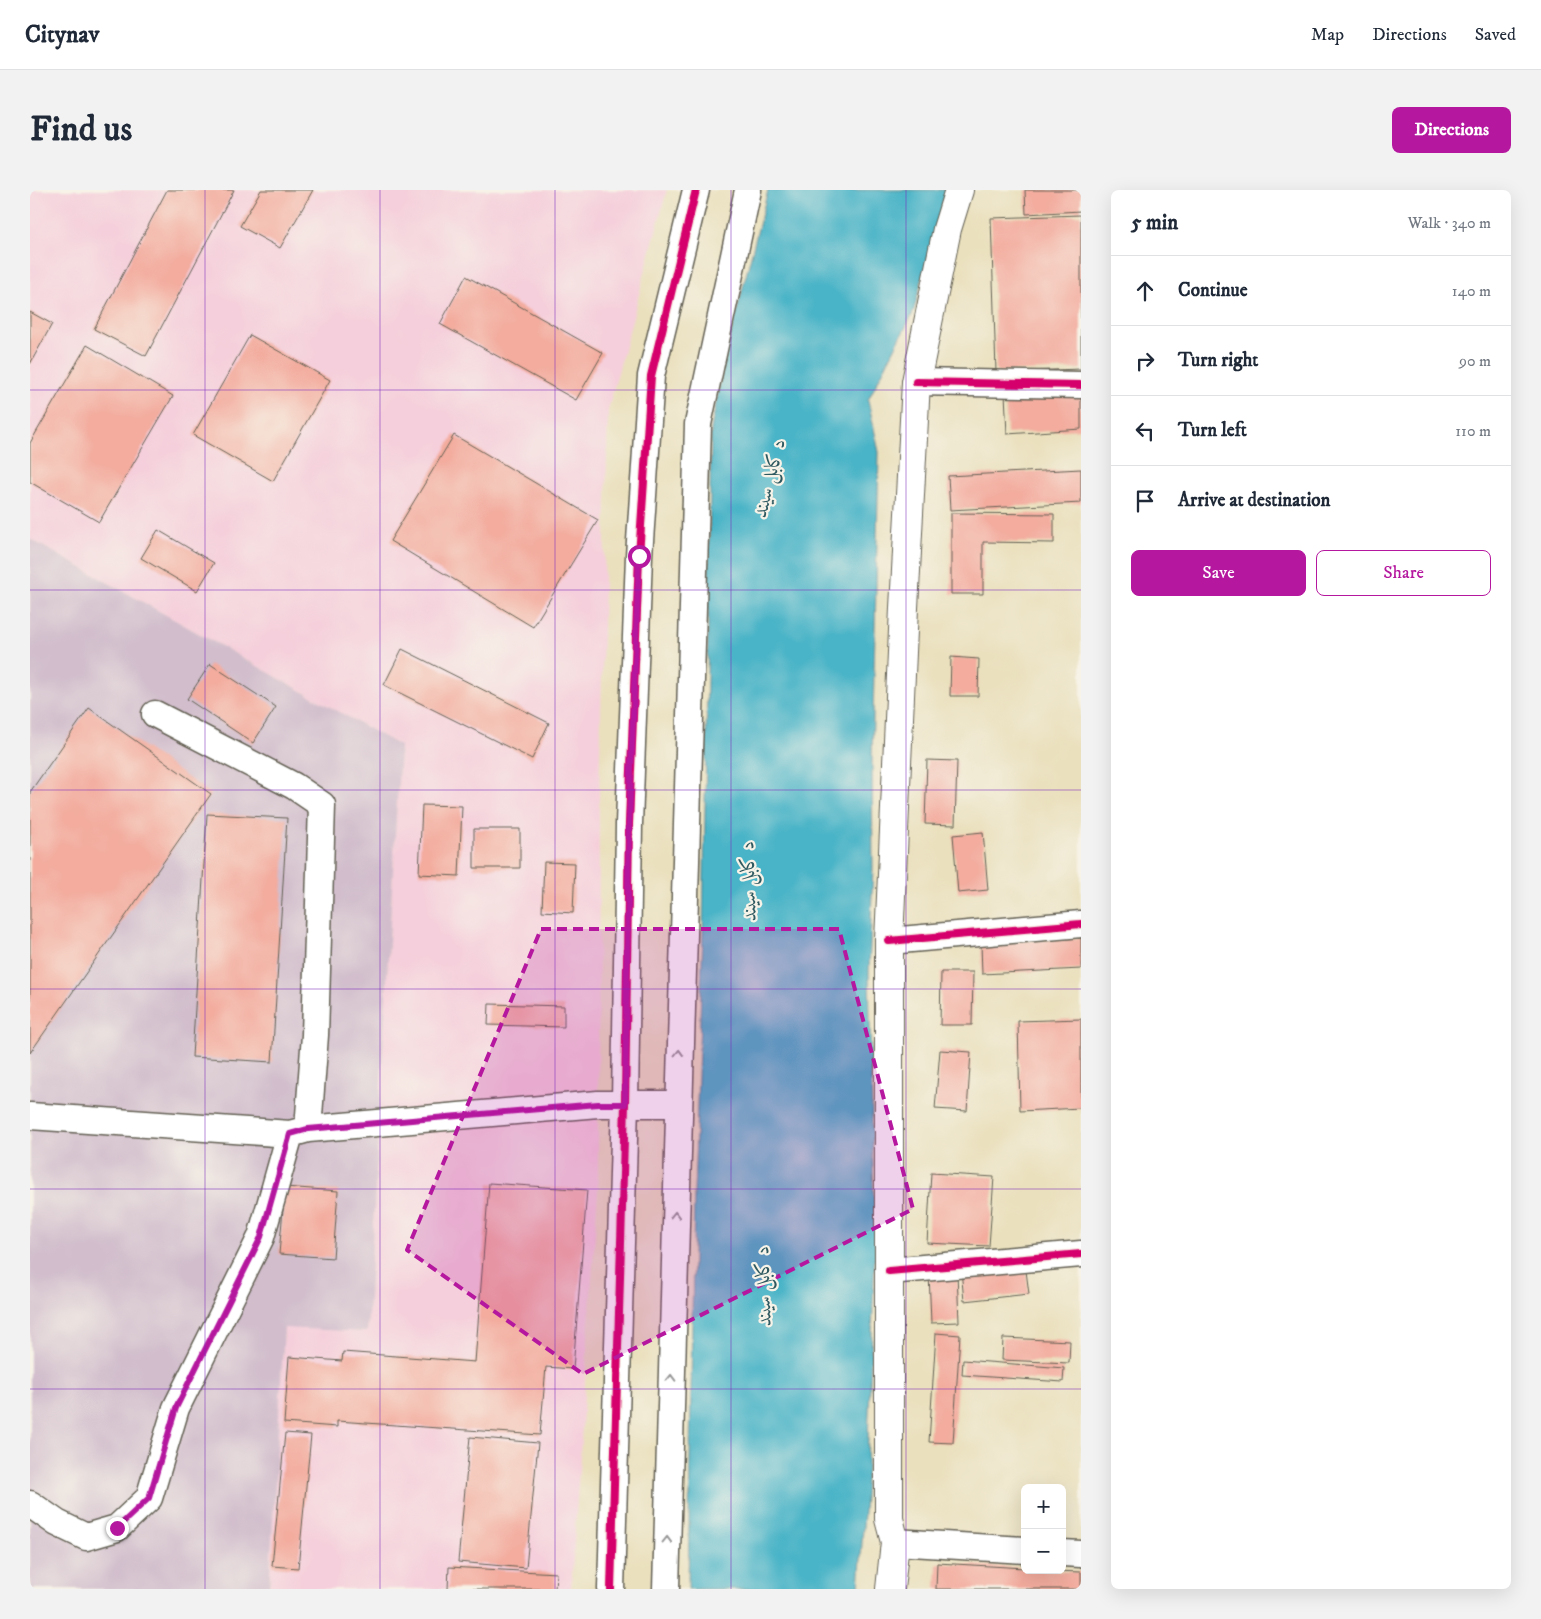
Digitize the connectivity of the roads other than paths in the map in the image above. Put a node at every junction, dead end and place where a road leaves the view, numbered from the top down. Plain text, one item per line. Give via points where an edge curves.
1 (696, 190) edge
2 (748, 190) edge
3 (959, 190) edge
4 (916, 382) junction
5 (1081, 385) edge
6 (155, 714) dead end
7 (1081, 924) edge
8 (889, 941) junction
9 (625, 1104) junction
10 (678, 1104) junction
11 (30, 1116) edge
12 (299, 1131) junction
13 (1081, 1254) edge
14 (889, 1271) junction
15 (30, 1504) edge
16 (896, 1542) junction
17 (1021, 1550) edge
18 (1066, 1553) edge
19 (1081, 1554) edge
20 (611, 1589) edge
21 (666, 1589) edge
22 (890, 1589) edge

1 - 9 street via 651,376 639,556 629,824
10 -> 2 street via 698,424
3 - 4 main road via 947,229
4 - 5 street
4 - 8 main road
6 - 12 street via 294,786 322,805 316,1035
7 - 8 street
8 - 14 main road
9 - 10 street
9 - 12 street
9 - 20 street
21 -> 10 street
11 - 12 street
12 - 15 street via 261,1237 176,1408 149,1498 117,1528 86,1538 56,1523
13 - 14 street
14 - 16 main road via 889,1519
16 - 17 street
16 - 22 main road
18 - 19 street

